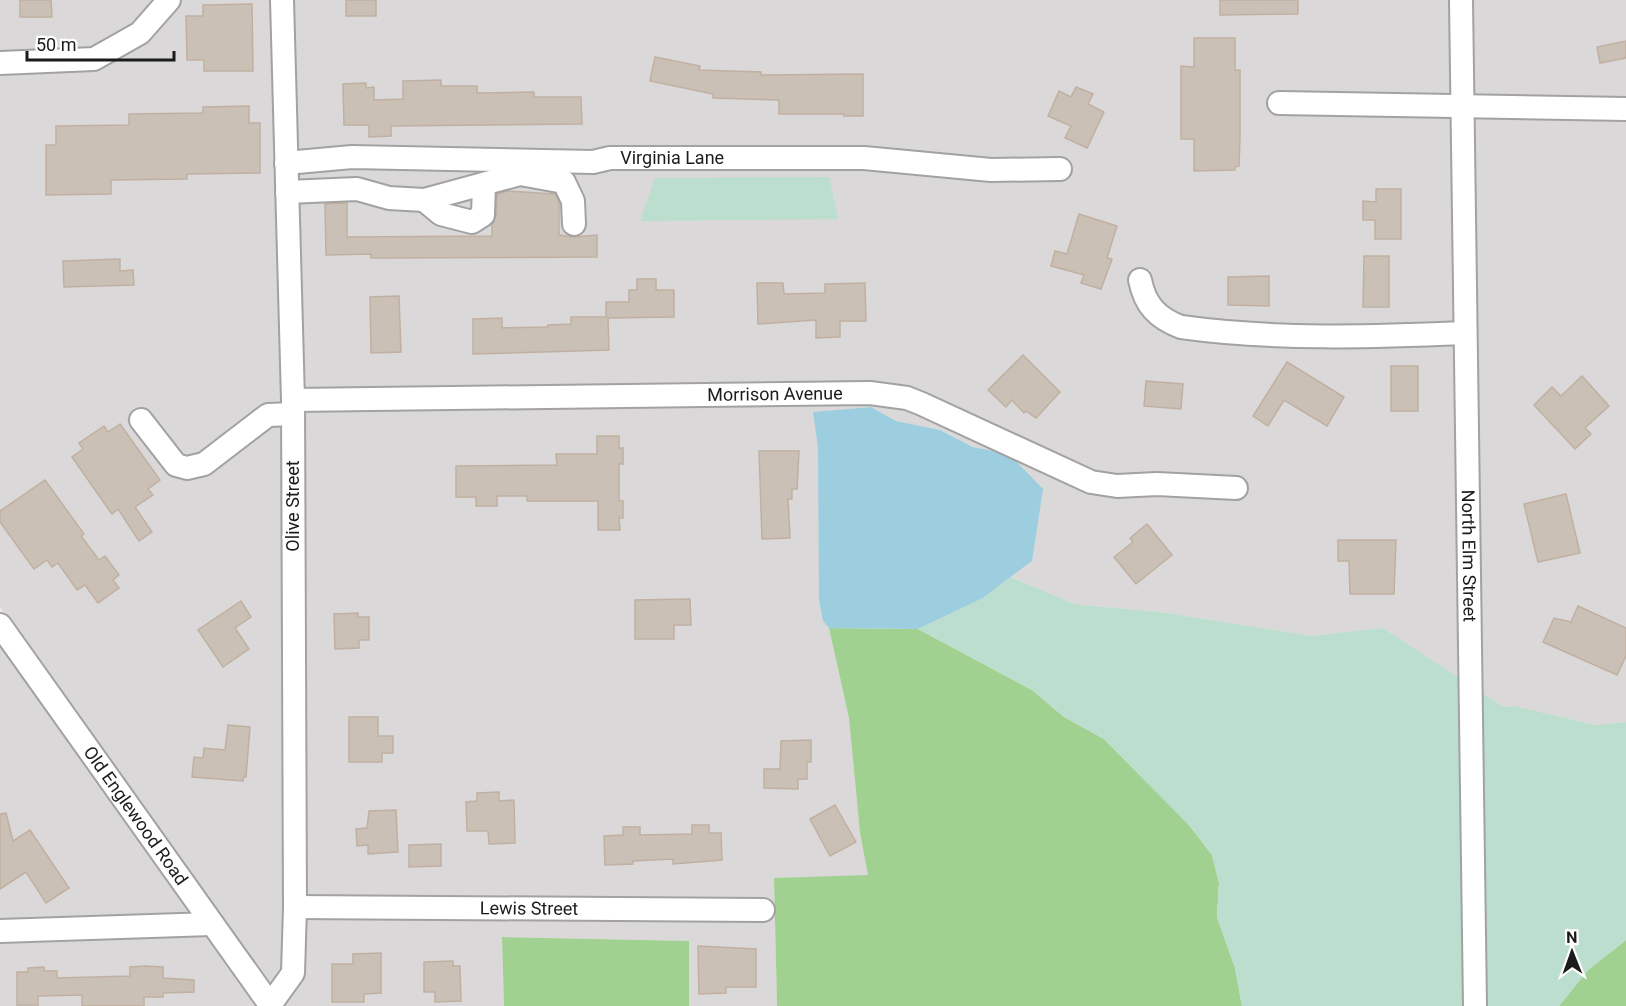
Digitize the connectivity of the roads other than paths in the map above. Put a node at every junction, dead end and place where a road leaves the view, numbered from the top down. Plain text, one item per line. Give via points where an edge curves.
1 (169, 0) edge
2 (282, 0) edge
3 (1461, 0) edge
4 (0, 63) edge
5 (1279, 103) dead end
6 (1462, 107) junction
7 (1626, 109) edge
8 (286, 163) junction
9 (1060, 169) dead end
10 (484, 184) junction
11 (287, 192) junction
12 (424, 200) junction
13 (574, 224) dead end
14 (1140, 280) dead end
15 (1465, 333) junction
16 (293, 407) junction
17 (141, 420) dead end
18 (1236, 488) dead end
19 (0, 625) edge
20 (295, 907) junction
21 (763, 910) dead end
22 (211, 924) junction
23 (0, 931) edge
24 (271, 1006) edge
25 (1475, 1006) edge

1 - 4 street via 140,33 94,59
2 - 8 street, Olive Street
3 - 6 street, North Elm Street
5 - 6 street
6 - 7 street
6 - 15 street, North Elm Street
8 - 9 street, Virginia Lane via 352,157 593,162 610,158 864,158 991,170
8 - 11 street, Olive Street
10 - 12 street
10 - 12 street via 483,215 472,222 441,214
10 - 13 street via 520,174 564,182 573,201
11 - 12 street via 357,189 389,198
11 - 16 street, Olive Street
14 - 15 street via 1143,297 1151,309 1167,322 1182,327 1351,336
15 - 25 street, North Elm Street
16 - 17 street, Morrison Avenue via 268,415 204,464 187,468 176,465
16 - 18 street, Morrison Avenue via 870,393 922,404 1091,483
16 - 20 street, Olive Street
19 - 22 street, Old Englewood Road
20 - 21 street, Lewis Street
20 - 24 street, Olive Street via 293,973
22 - 23 street
22 - 24 street, Old Englewood Road

